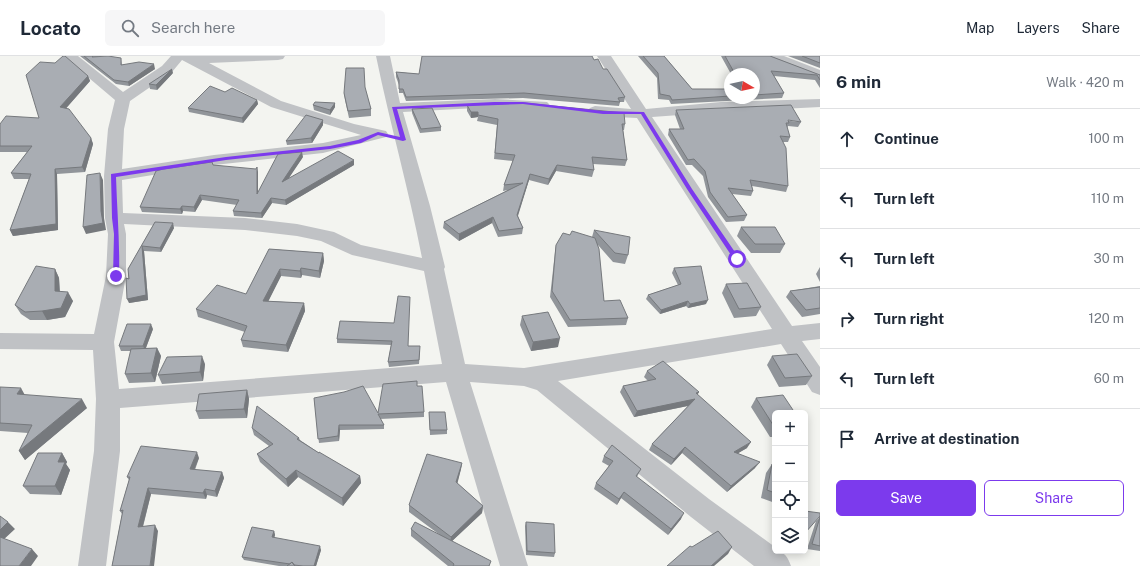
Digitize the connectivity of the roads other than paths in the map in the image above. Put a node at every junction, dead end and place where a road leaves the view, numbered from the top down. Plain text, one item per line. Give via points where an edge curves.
1 (70, 56) edge
2 (178, 56) edge
3 (278, 56) edge
4 (382, 56) edge
5 (604, 56) edge
6 (773, 56) edge
7 (188, 58) edge
8 (820, 75) edge
9 (123, 99) junction
10 (820, 103) edge
11 (553, 106) edge
12 (394, 108) junction
13 (583, 109) edge
14 (643, 113) junction
15 (378, 134) junction
16 (403, 140) junction
17 (113, 176) junction
18 (114, 218) junction
19 (435, 267) junction
20 (820, 331) edge
21 (787, 335) junction
22 (0, 341) edge
23 (103, 342) junction
24 (456, 372) junction
25 (524, 377) junction
26 (820, 386) edge
27 (108, 399) junction
28 (92, 566) edge
29 (514, 566) edge
30 (777, 566) edge

1 - 9 street
2 - 9 street via 162,73
3 - 7 street
4 - 12 street
5 - 14 street
6 - 8 street
7 - 15 street via 276,104
9 - 17 street via 116,129
10 - 14 street via 730,106
11 - 12 street via 494,103
12 - 16 street
13 - 14 street via 610,113
14 - 21 street
15 - 16 street
15 - 17 street via 360,142 330,148 226,158
16 - 19 street
17 - 18 street
18 - 19 street via 208,221 280,228 324,235 359,251
18 - 23 street via 117,240 116,276
19 - 24 street
20 - 21 street
21 - 25 street
21 - 26 street
22 - 23 street
23 - 27 street
24 - 25 street
24 - 27 street
24 - 29 street
25 - 30 street via 545,384 558,393 700,508
27 - 28 street via 107,451

